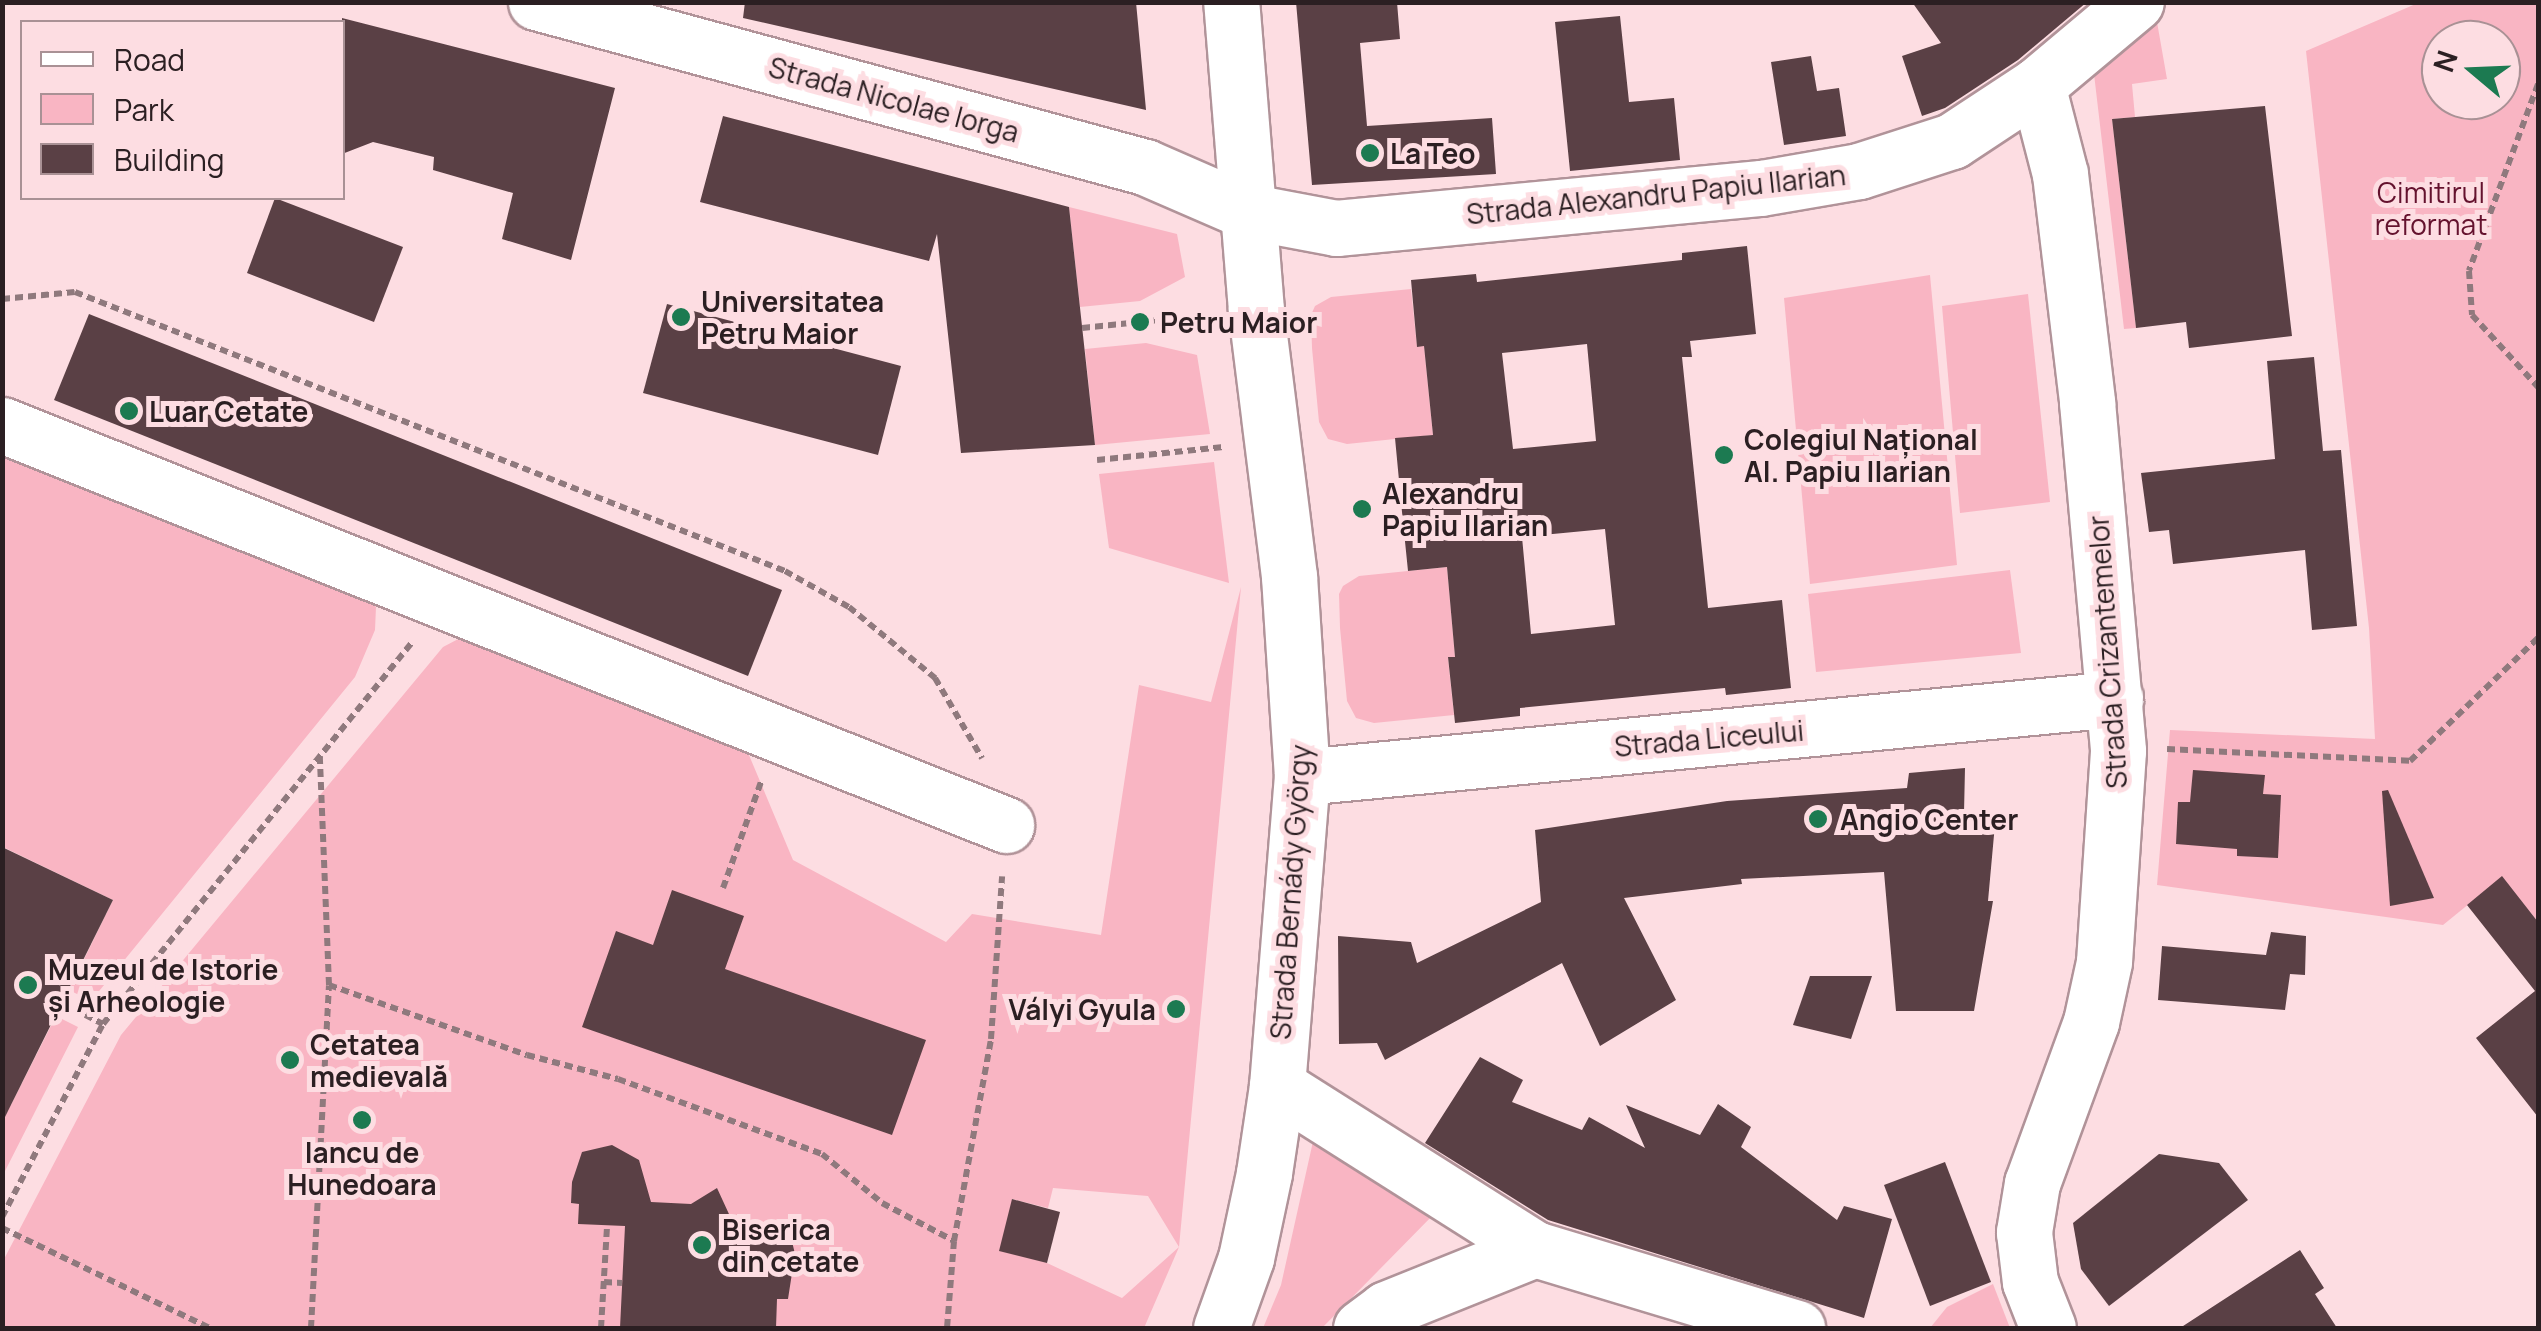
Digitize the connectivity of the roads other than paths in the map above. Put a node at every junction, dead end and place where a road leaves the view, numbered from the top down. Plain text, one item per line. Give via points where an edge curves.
1 (536, 2) edge
2 (1231, 2) edge
3 (2136, 2) edge
4 (2037, 85) junction
5 (1246, 211) junction
6 (2, 425) edge
7 (2115, 699) junction
8 (1302, 777) junction
9 (1006, 825) road end
10 (1276, 1086) junction
11 (1535, 1249) junction
12 (1221, 1328) edge
13 (1362, 1328) edge
14 (1797, 1328) edge
15 (2048, 1328) edge

1 - 5 street, Strada Nicolae Iorga via 1145,167
2 - 5 street, Strada Bernády György
3 - 4 street, Strada Alexandru Papiu Ilarian
4 - 5 street, Strada Alexandru Papiu Ilarian via 1952,140 1859,171 1761,188 1336,228
4 - 7 street, Strada Crizantemelor via 2060,174
5 - 8 street, Strada Bernády György via 1289,576
6 - 9 street
7 - 8 street, Strada Liceului
7 - 15 street, Strada Crizantemelor via 2116,834 2104,962 2091,1022 2032,1183 2024,1232 2030,1282
8 - 10 street, Strada Bernády György
10 - 11 street
10 - 12 street, Strada Bernády György via 1246,1258
11 - 13 street via 1386,1309
11 - 14 street

